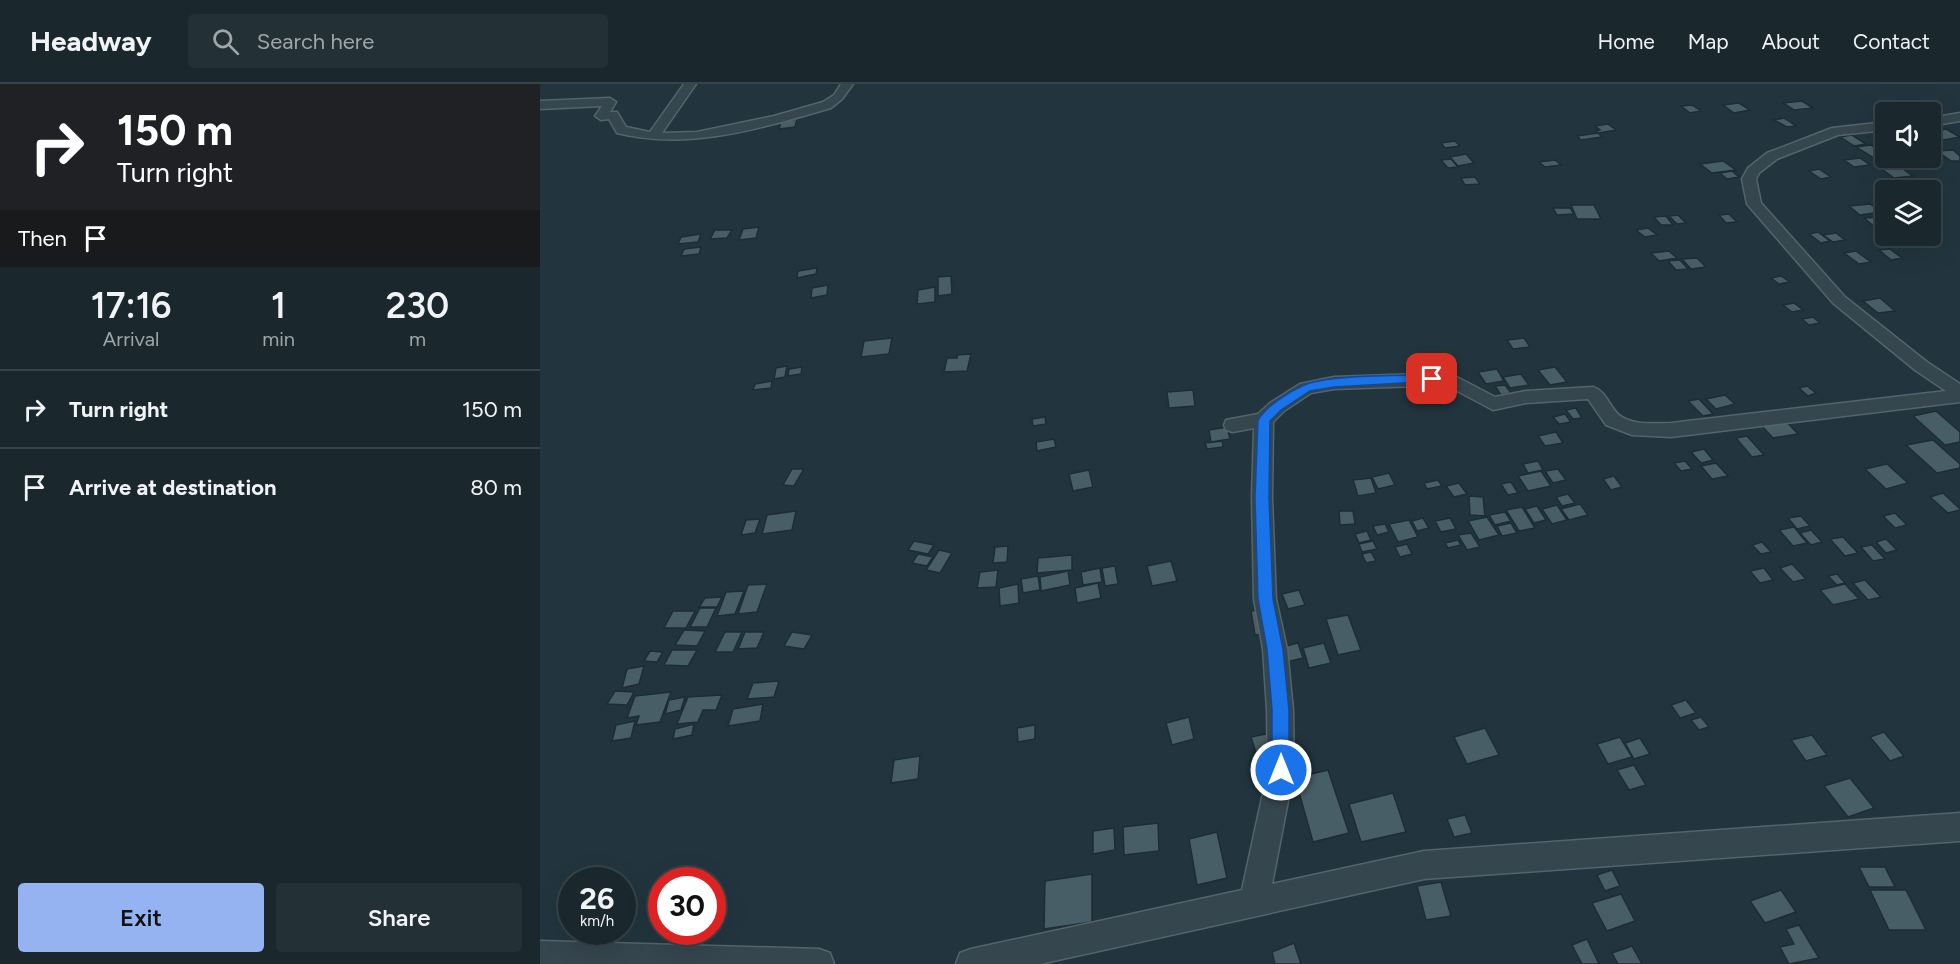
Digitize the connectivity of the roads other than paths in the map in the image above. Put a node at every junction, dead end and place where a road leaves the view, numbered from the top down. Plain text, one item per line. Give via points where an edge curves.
1 (690, 84) edge
2 (847, 84) edge
3 (540, 105) edge
4 (1960, 117) edge
5 (1941, 121) edge
6 (1875, 127) edge
7 (653, 136) junction
8 (1960, 392) edge
9 (1960, 396) edge
10 (1264, 420) junction
11 (1233, 425) dead end
12 (1960, 827) edge
13 (1254, 902) junction
14 (540, 956) edge
15 (819, 964) edge
16 (971, 964) edge

1 - 7 street
2 - 7 street via 827,105 759,124 723,132
3 - 7 street via 610,102 601,116 613,115 621,130
4 - 5 street
6 - 8 street via 1836,131 1772,156 1749,179 1754,204 1839,300
9 - 10 street via 1671,430 1632,428 1614,420 1593,393 1526,397 1493,404 1449,379 1399,379 1306,388
10 - 11 street
10 - 13 street via 1265,599 1275,649 1281,770
12 - 13 street via 1424,865
13 - 16 street
14 - 15 street

